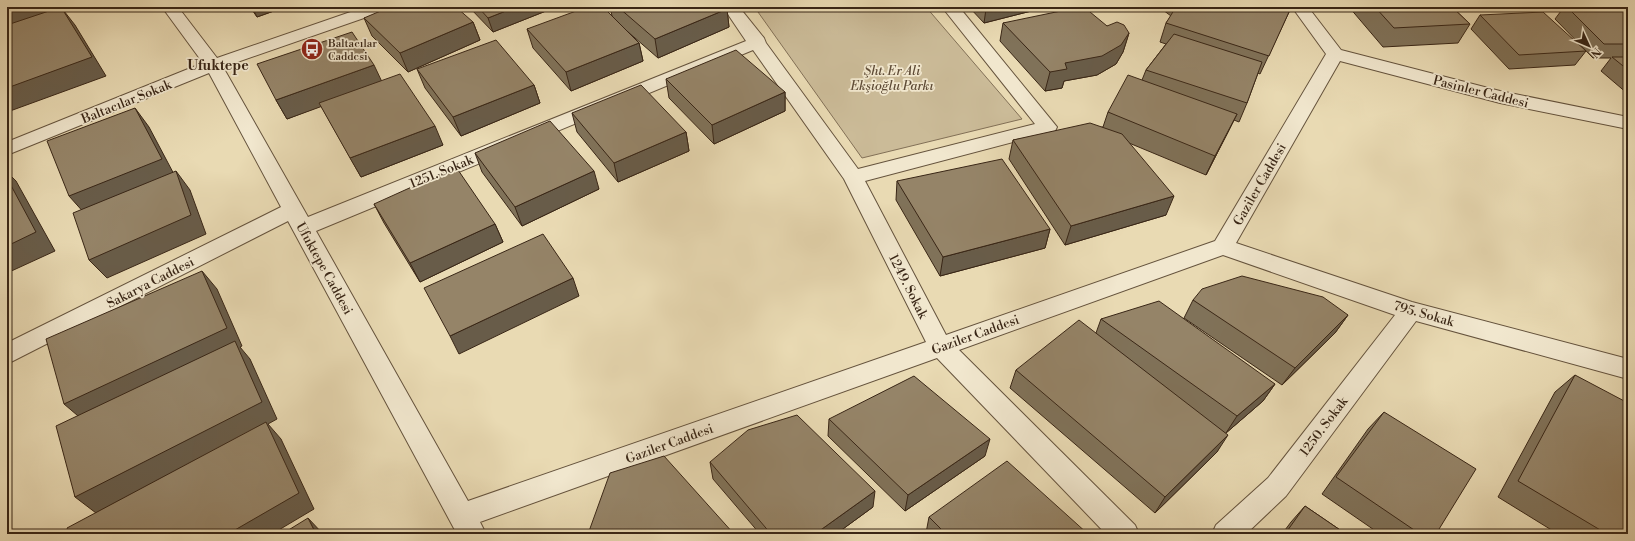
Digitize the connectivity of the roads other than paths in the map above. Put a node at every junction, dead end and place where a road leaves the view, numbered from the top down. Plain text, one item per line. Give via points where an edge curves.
1 (170, 7) edge
2 (382, 7) edge
3 (731, 7) edge
4 (950, 7) edge
5 (1300, 7) edge
6 (758, 42) junction
7 (1335, 54) junction
8 (212, 65) junction
9 (1628, 123) edge
10 (7, 149) edge
11 (853, 177) junction
12 (298, 219) junction
13 (1223, 247) junction
14 (1411, 311) junction
15 (940, 346) junction
16 (7, 354) edge
17 (1628, 369) edge
18 (467, 525) edge
19 (1124, 534) edge
20 (1226, 534) edge

1 - 8 street, Ufuktepe Caddesi
2 - 8 street, Baltacılar Sokak
3 - 6 street, 1249. Sokak
4 - 11 street via 1048,127
5 - 7 street
6 - 11 street, 1249. Sokak
6 - 12 street, 1251. Sokak
7 - 9 street, Pasinler Caddesi via 1500,97
7 - 13 street, Gaziler Caddesi
8 - 10 street, Baltacılar Sokak
8 - 12 street, Ufuktepe Caddesi
11 - 15 street, 1249. Sokak
12 - 16 street, Sakarya Caddesi
12 - 18 street, Ufuktepe Caddesi
13 - 14 street, 795. Sokak
13 - 15 street, Gaziler Caddesi
14 - 17 street, 795. Sokak
14 - 20 street, 1250. Sokak via 1277,487
15 - 18 street, Gaziler Caddesi
15 - 19 street, 1249. Sokak

